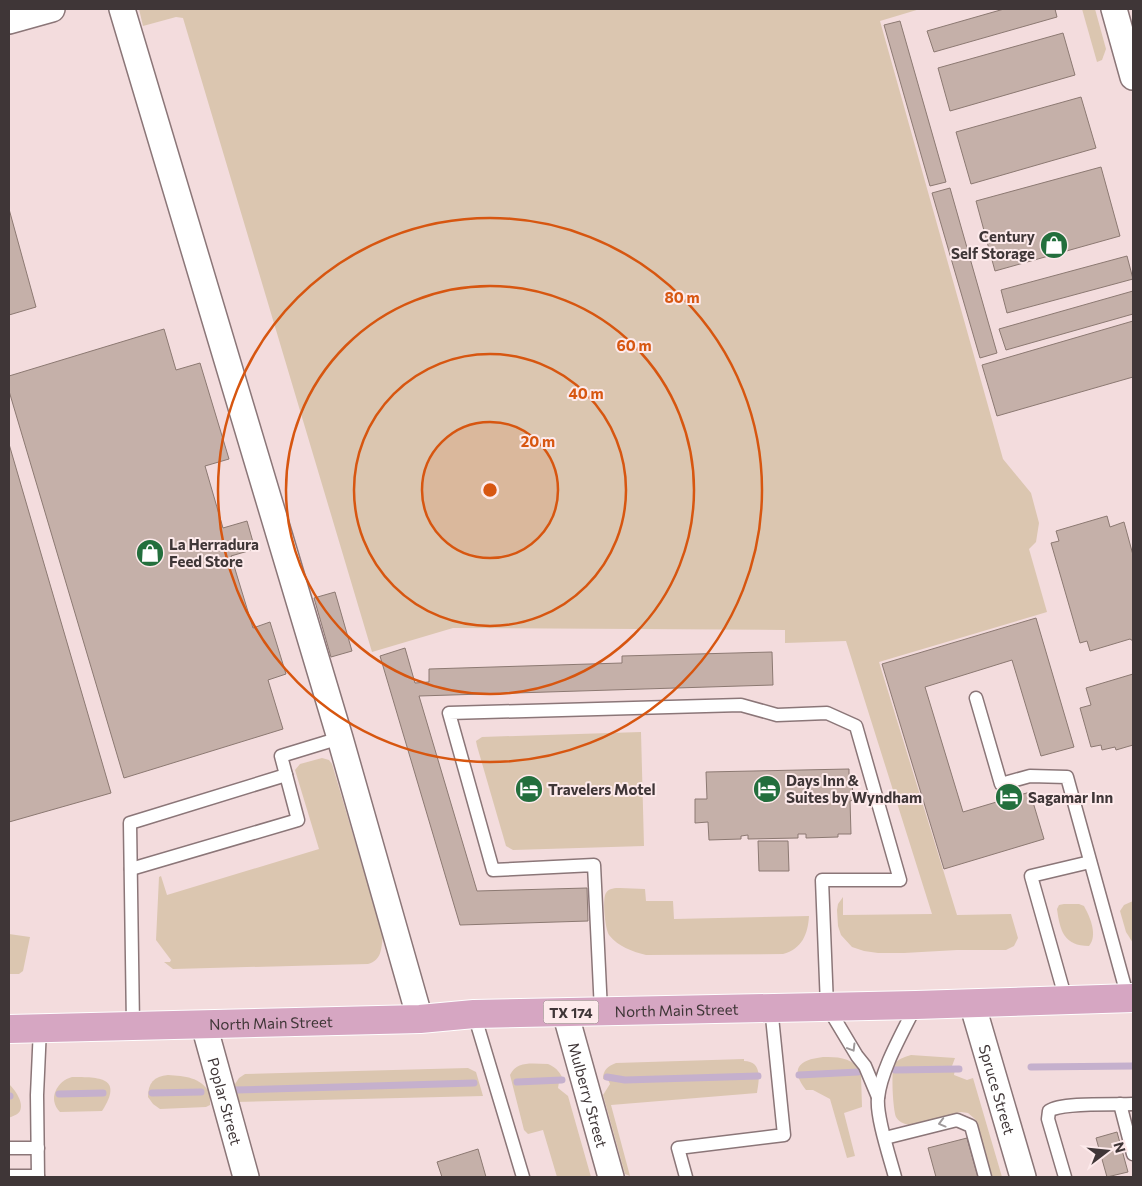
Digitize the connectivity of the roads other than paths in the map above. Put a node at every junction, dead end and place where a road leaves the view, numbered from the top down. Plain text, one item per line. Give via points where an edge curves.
1 (52, 9) edge
2 (122, 9) edge
3 (1114, 9) edge
4 (9, 21) edge
5 (1133, 77) edge
6 (976, 698) dead end
7 (340, 738) junction
8 (286, 775) junction
9 (1090, 862) junction
10 (132, 869) junction
11 (1130, 998) edge
12 (1066, 1000) junction
13 (972, 1002) junction
14 (916, 1005) junction
15 (827, 1006) junction
16 (771, 1007) junction
17 (601, 1011) junction
18 (564, 1012) junction
19 (474, 1014) junction
20 (420, 1019) junction
21 (133, 1025) junction
22 (204, 1025) junction
23 (40, 1028) junction
24 (9, 1029) edge
25 (878, 1097) junction
26 (1120, 1104) junction
27 (1133, 1104) edge
28 (885, 1138) junction
29 (9, 1148) edge
30 (38, 1148) junction
31 (1133, 1154) edge
32 (9, 1176) edge
33 (38, 1177) edge
34 (246, 1177) edge
35 (523, 1177) edge
36 (611, 1177) edge
37 (685, 1177) edge
38 (896, 1177) edge
39 (985, 1177) edge
40 (1022, 1177) edge
41 (1064, 1177) edge

1 - 4 street
2 - 7 street
3 - 5 street
6 - 9 lane via 1002,784 1030,776 1067,777
7 - 8 lane via 281,756
7 - 20 street
8 - 10 lane via 130,823
8 - 10 lane via 298,820
9 - 11 lane
9 - 12 lane via 1031,876
10 - 21 lane
11 - 12 main road, North Main Street / TX 174
12 - 13 main road, North Main Street / TX 174
13 - 14 main road, North Main Street / TX 174
13 - 40 street, Spruce Street
14 - 15 main road, North Main Street / TX 174
14 - 25 lane via 885,1069
15 - 16 main road, North Main Street / TX 174
15 - 17 lane via 822,880 900,880 856,726 827,713 777,715 741,705 449,713 493,870 594,865
15 -> 25 lane via 865,1066
16 - 17 main road, North Main Street / TX 174
16 - 37 lane via 784,1135 678,1148
17 - 18 main road, North Main Street / TX 174
18 - 19 main road, North Main Street / TX 174
18 - 36 street, Mulberry Street
19 - 20 main road, North Main Street / TX 174
19 - 35 lane
20 - 22 main road, North Main Street / TX 174
21 - 22 main road, North Main Street / TX 174
21 - 23 main road, North Main Street / TX 174
22 - 34 street, Poplar Street
23 - 24 main road, North Main Street / TX 174
23 - 30 lane
25 - 28 lane
26 - 27 lane
26 - 31 lane
26 - 41 lane via 1066,1106 1050,1111 1048,1119
28 - 38 lane
39 -> 28 lane via 970,1126 964,1122 957,1120
29 - 30 lane
30 - 33 lane
32 - 33 lane

